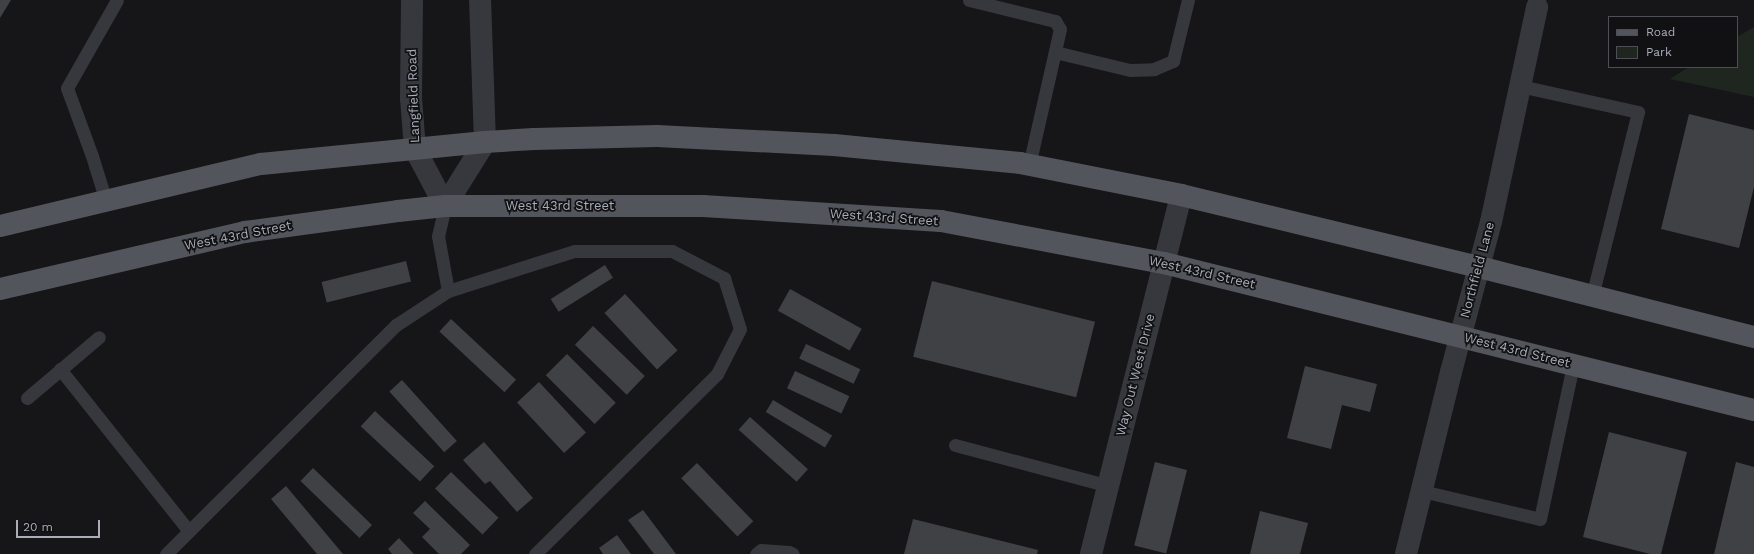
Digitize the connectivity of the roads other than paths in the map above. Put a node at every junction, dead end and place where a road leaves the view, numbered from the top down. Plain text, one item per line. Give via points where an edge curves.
1 (116, 0) edge
2 (412, 0) edge
3 (480, 0) edge
4 (969, 0) edge
5 (1188, 0) edge
6 (1538, 4) edge
7 (1055, 52) junction
8 (1520, 86) junction
9 (485, 142) junction
10 (415, 149) junction
11 (1029, 166) junction
12 (1181, 195) junction
13 (106, 201) junction
14 (445, 206) junction
15 (0, 226) edge
16 (1164, 263) junction
17 (1479, 266) junction
18 (0, 290) edge
19 (448, 291) junction
20 (1592, 296) junction
21 (99, 337) dead end
22 (1460, 337) junction
23 (1754, 337) edge
24 (1574, 365) junction
25 (60, 369) junction
26 (26, 398) dead end
27 (1754, 410) edge
28 (955, 445) dead end
29 (1108, 486) junction
30 (1422, 491) junction
31 (189, 530) junction
32 (166, 554) edge
33 (535, 554) edge
34 (756, 554) edge
35 (793, 554) edge
36 (1091, 554) edge
37 (1406, 554) edge

1 - 13 lane via 67,88
2 - 10 street, Langfield Road via 411,98
3 - 9 street
4 - 7 lane via 1055,21 1060,29
5 - 7 lane via 1173,61 1154,69 1130,70
6 - 8 street, Northfield Lane
7 - 11 lane
8 - 17 street, Northfield Lane
8 - 20 lane via 1638,112
9 - 10 main road
9 - 11 main road via 657,136 834,145
9 - 14 street
10 - 13 main road via 262,164
10 - 14 street, Langfield Road
11 - 12 main road
12 - 16 street, Way Out West Drive
12 - 17 main road
13 - 15 main road
14 - 16 main road, West 43rd Street via 703,206 941,221
14 - 18 main road, West 43rd Street via 245,232
14 - 19 lane via 438,236
16 - 22 main road, West 43rd Street
16 - 29 street, Way Out West Drive
17 - 20 main road
17 - 22 street, Northfield Lane
19 - 31 lane via 396,325
19 - 33 lane via 574,251 672,251 724,278 740,329 717,374
20 - 23 main road
21 - 25 lane
22 - 24 main road, West 43rd Street
22 - 30 street, Northfield Lane
24 - 27 main road, West 43rd Street
24 - 30 lane via 1540,518
25 - 26 lane
25 - 31 lane
28 - 29 lane
29 - 36 street, Way Out West Drive
30 - 37 street, Northfield Lane
31 - 32 lane
34 - 35 lane via 761,550

